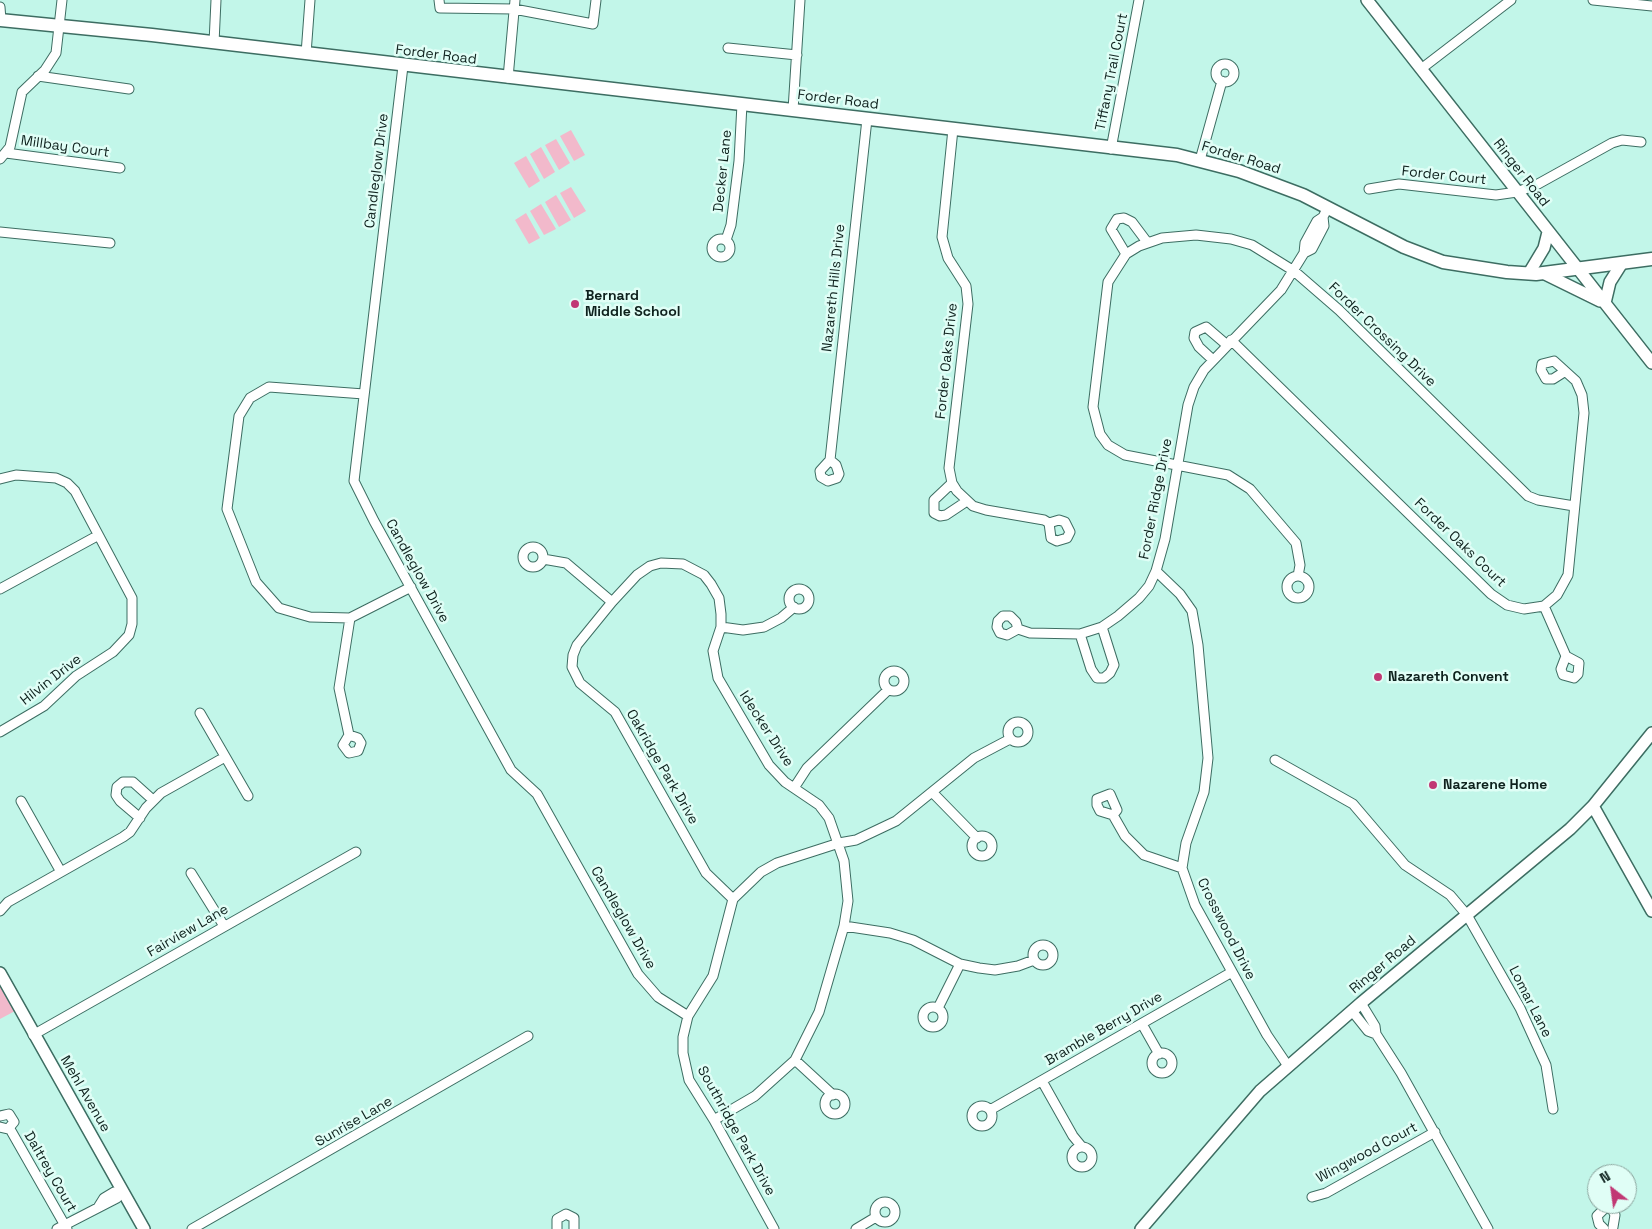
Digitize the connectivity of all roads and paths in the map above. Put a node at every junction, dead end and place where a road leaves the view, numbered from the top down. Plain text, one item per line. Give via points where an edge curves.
1 (62, 0) edge
2 (216, 0) edge
3 (310, 0) edge
4 (439, 0) edge
5 (596, 0) edge
6 (800, 0) edge
7 (1139, 0) edge
8 (1367, 0) edge
9 (1511, 0) edge
10 (1594, 0) edge
11 (459, 4) edge
12 (514, 5) edge
13 (1652, 6) edge
14 (0, 7) edge
15 (0, 20) edge
16 (60, 26) junction
17 (214, 43) junction
18 (728, 48) dead end
19 (306, 54) junction
20 (797, 55) junction
21 (404, 66) junction
22 (1422, 69) junction
23 (38, 76) junction
24 (508, 78) junction
25 (1222, 81) dead end
26 (129, 88) dead end
27 (742, 104) junction
28 (793, 110) junction
29 (867, 119) junction
30 (953, 129) junction
31 (1641, 142) dead end
32 (1111, 148) junction
33 (3, 156) edge
34 (1200, 160) junction
35 (120, 168) dead end
36 (1369, 189) dead end
37 (1517, 192) junction
38 (1325, 212) junction
39 (0, 232) edge
40 (1548, 232) junction
41 (726, 240) dead end
42 (1147, 242) junction
43 (110, 243) dead end
44 (1126, 254) junction
45 (1652, 259) edge
46 (1622, 263) junction
47 (1578, 270) junction
48 (1294, 271) junction
49 (1529, 273) junction
50 (1543, 273) junction
51 (1605, 303) junction
52 (1229, 342) junction
53 (1213, 360) junction
54 (1652, 363) edge
55 (1564, 372) dead end
56 (364, 394) junction
57 (830, 460) dead end
58 (1177, 465) junction
59 (0, 480) edge
60 (952, 483) junction
61 (967, 501) junction
62 (1574, 506) junction
63 (1049, 523) dead end
64 (97, 536) junction
65 (543, 559) dead end
66 (1156, 571) junction
67 (1298, 576) dead end
68 (411, 587) junction
69 (0, 589) edge
70 (612, 602) junction
71 (1544, 606) junction
72 (794, 607) dead end
73 (350, 618) junction
74 (721, 627) junction
75 (1102, 627) junction
76 (1018, 629) dead end
77 (1080, 634) junction
78 (1566, 656) dead end
79 (888, 690) dead end
80 (200, 713) dead end
81 (0, 732) edge
82 (1652, 733) edge
83 (349, 735) dead end
84 (1010, 739) dead end
85 (225, 756) junction
86 (1275, 760) dead end
87 (794, 788) junction
88 (933, 792) junction
89 (248, 796) dead end
90 (153, 800) junction
91 (21, 801) dead end
92 (1593, 806) junction
93 (1113, 815) dead end
94 (140, 818) junction
95 (977, 838) dead end
96 (839, 842) junction
97 (356, 852) dead end
98 (1182, 868) junction
99 (60, 872) junction
100 (192, 873) dead end
101 (733, 899) junction
102 (4, 902) edge
103 (0, 911) edge
104 (1652, 911) edge
105 (1467, 915) junction
106 (224, 926) junction
107 (844, 926) junction
108 (1034, 960) dead end
109 (960, 964) junction
110 (1232, 972) junction
111 (0, 973) edge
112 (1357, 1006) junction
113 (938, 1008) dead end
114 (688, 1016) junction
115 (1142, 1024) junction
116 (34, 1035) junction
117 (528, 1036) dead end
118 (1159, 1054) dead end
119 (795, 1060) junction
120 (1288, 1066) junction
121 (1042, 1081) junction
122 (833, 1095) dead end
123 (1552, 1109) dead end
124 (990, 1110) dead end
125 (0, 1116) edge
126 (714, 1120) junction
127 (0, 1126) edge
128 (10, 1129) junction
129 (1435, 1132) junction
130 (1082, 1147) dead end
131 (121, 1192) junction
132 (1312, 1197) dead end
133 (876, 1217) dead end
134 (63, 1228) edge
135 (144, 1229) edge
136 (192, 1229) edge
137 (556, 1229) edge
138 (574, 1229) edge
139 (774, 1229) edge
140 (856, 1229) edge
141 (1141, 1229) edge
142 (1488, 1229) edge

1 - 16 street
2 - 17 street
3 - 19 street
4 - 11 street via 440,8
5 - 12 street via 593,24
6 - 20 street
7 - 32 street, Tiffany Trail Court
8 - 22 street, Ringer Road
9 - 22 street
10 - 13 street
11 - 12 street
12 - 24 street
14 - 15 street
15 - 16 main road, Forder Road
16 - 17 main road, Forder Road
16 - 23 street via 56,53
17 - 19 main road, Forder Road
18 - 20 street
19 - 21 main road, Forder Road
20 - 28 street
21 - 24 main road, Forder Road
21 - 56 street, Candleglow Drive
22 - 37 street, Ringer Road
23 - 26 street
23 - 33 street via 22,92 10,147
24 - 27 main road, Forder Road
25 - 34 street
27 - 28 main road, Forder Road
27 - 41 street, Decker Lane via 739,161
28 - 29 main road, Forder Road
29 - 30 main road, Forder Road
29 - 57 street, Nazareth Hills Drive
30 - 32 main road, Forder Road
30 - 60 street, Forder Oaks Drive via 942,237 948,258 966,286 968,304 949,468
31 - 37 street, Forder Court via 1622,140 1612,143 1538,184
32 - 34 main road, Forder Road
33 - 35 street, Millbay Court
34 - 38 main road, Forder Road via 1263,179
36 - 37 street, Forder Court via 1399,184 1496,195
37 - 40 street, Ringer Road
38 - 48 street, Forder Ridge Drive via 1305,243 1304,253
38 - 49 main road, Forder Road via 1422,255 1466,266
39 - 43 street
40 - 47 street, Ringer Road
40 - 49 street via 1544,248
42 - 44 street, Forder Crossing Drive
42 - 44 street via 1132,222 1117,219 1111,229
42 - 48 street, Forder Crossing Drive via 1196,235 1231,239 1252,245
44 - 58 street, Forder Crossing Drive via 1108,282 1093,407 1095,421 1104,440 1116,450 1139,459
45 - 46 main road, Forder Road
46 - 47 main road, Forder Road
46 - 51 street via 1610,282
47 - 50 main road, Forder Road
47 - 51 street, Ringer Road
48 - 52 street, Forder Ridge Drive via 1281,290
48 - 62 street, Forder Crossing Drive via 1339,310 1528,496
49 - 50 main road, Forder Road
50 - 51 street
51 - 54 street, Ringer Road
52 - 53 street, Forder Ridge Drive
52 - 53 street via 1206,327 1194,332 1199,346
52 - 71 street, Forder Oaks Court via 1491,594 1507,605 1524,609
53 - 58 street, Forder Ridge Drive via 1194,387
55 - 62 street via 1576,381 1584,413
56 - 68 street, Candleglow Drive via 354,481
56 - 73 street via 269,387 250,398 239,416 227,509 256,582 279,608 310,617
58 - 66 street, Forder Ridge Drive via 1165,539
58 - 67 street, Forder Crossing Drive via 1228,475 1250,489 1296,543 1300,565
59 - 64 street via 16,475 56,478 67,484 75,492
60 - 61 street
60 - 61 street via 934,500 934,513 946,515
61 - 63 street via 986,510
62 - 71 street via 1568,575 1557,595
64 - 69 street
64 - 81 street, Hilvin Drive via 132,598 129,635 113,652 76,676 44,706
65 - 70 street via 566,563
66 - 75 street, Forder Ridge Drive via 1139,598
66 - 98 street, Crosswood Drive via 1180,594 1192,612 1206,730 1206,782 1186,843
68 - 73 street
68 - 114 street, Candleglow Drive via 511,770 537,794 638,974 658,997
70 - 74 street, Idecker Drive via 650,566 671,562 683,564 704,575 711,584 719,598
70 - 101 street, Oakridge Park Drive via 577,645 573,655 575,676 615,712 706,872
71 - 78 street
72 - 74 street via 764,627 742,630
73 - 83 street via 339,688
74 - 87 street, Idecker Drive via 713,650 718,678 769,765
75 - 77 street, Forder Ridge Drive
75 - 77 street via 1114,665 1104,678 1096,678 1091,669
76 - 77 street, Forder Ridge Drive via 1030,633
79 - 87 street via 807,768
80 - 85 street
82 - 92 street, Ringer Road
84 - 88 street via 974,758
85 - 89 street
85 - 90 street
86 - 105 street, Lomar Lane via 1353,804 1405,865 1450,895
87 - 96 street, Idecker Drive via 819,806 829,818
88 - 95 street
88 - 96 street via 886,827 856,840
90 - 94 street
90 - 94 street via 133,782 123,782 117,787 115,792 120,801
91 - 99 street
92 - 104 street
92 - 105 street, Ringer Road
93 - 98 street via 1125,836 1144,855
94 - 99 street via 123,837
96 - 101 street via 777,863 761,872
96 - 107 street, Idecker Drive via 848,901
97 - 106 street, Fairview Lane
98 - 110 street, Crosswood Drive via 1191,896
99 - 102 street
100 - 106 street
101 - 114 street, Southridge Park Drive via 713,976
102 - 103 street
105 - 112 street, Ringer Road
105 - 123 street, Lomar Lane via 1520,1008 1546,1065
106 - 116 street, Fairview Lane
107 - 109 street via 913,940
107 - 119 street, Idecker Drive via 819,1012
108 - 109 street via 995,970
109 - 113 street
110 - 115 street, Bramble Berry Drive
110 - 120 street, Crosswood Drive
111 - 116 street, Mehl Avenue
112 - 120 street, Ringer Road
112 - 129 street via 1375,1026 1376,1034
114 - 126 street, Southridge Park Drive via 683,1037 685,1068
115 - 118 street
115 - 121 street, Bramble Berry Drive
116 - 131 street, Mehl Avenue
117 - 136 street, Sunrise Lane
119 - 122 street
119 - 126 street, Idecker Drive via 755,1096
120 - 141 street, Ringer Road via 1252,1099
121 - 124 street, Bramble Berry Drive
121 - 130 street
125 - 128 street, Daltrey Court via 5,1113 12,1115 14,1122
126 - 139 street, Southridge Park Drive
127 - 128 street
128 - 134 street, Daltrey Court
129 - 132 street, Wingwood Court via 1326,1193
129 - 142 street
131 - 134 street via 117,1198
131 - 135 street, Mehl Avenue
133 - 140 street
137 - 138 street via 557,1219 566,1214 574,1218

